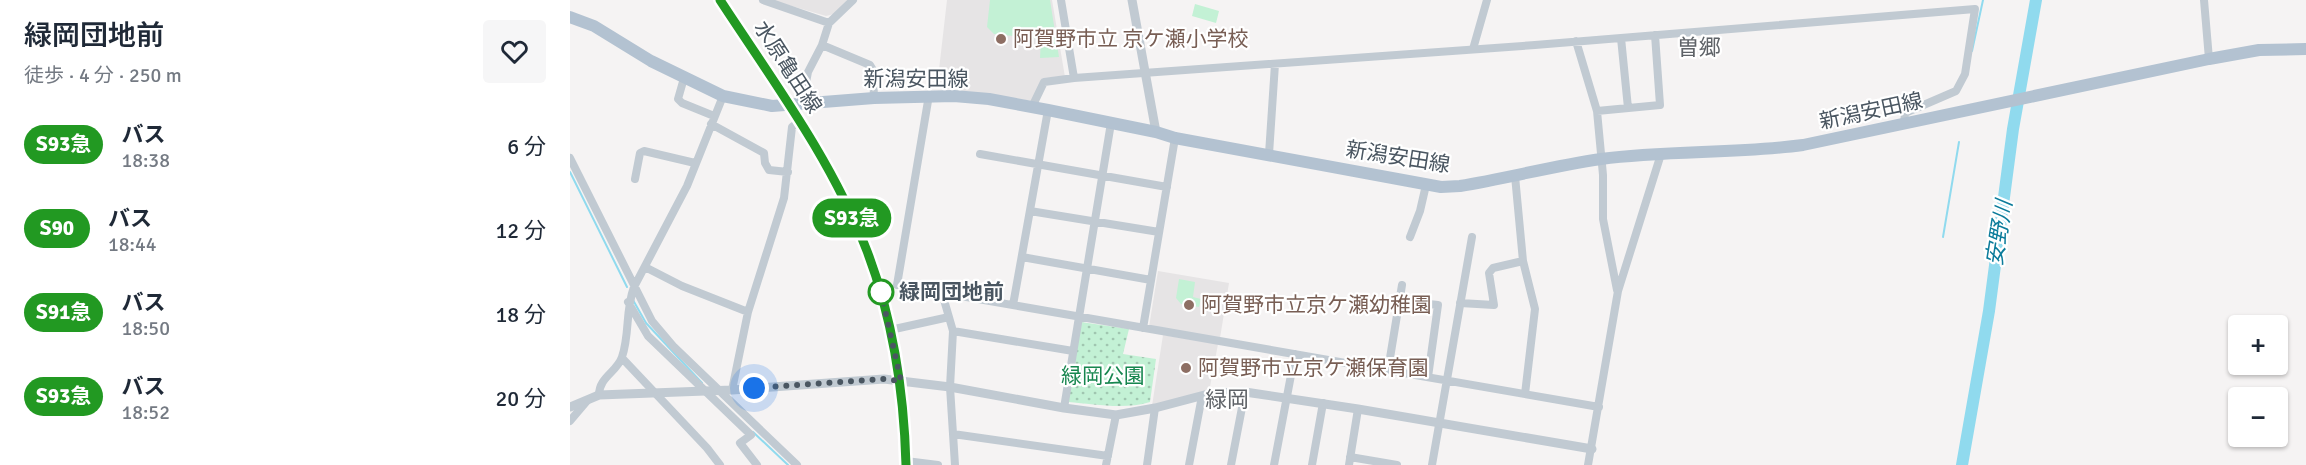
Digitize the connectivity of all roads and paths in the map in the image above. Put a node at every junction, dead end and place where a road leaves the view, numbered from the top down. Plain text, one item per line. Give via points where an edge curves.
1 (720, 0) edge
2 (763, 0) edge
3 (853, 0) edge
4 (1061, 0) edge
5 (1132, 0) edge
6 (1487, 0) edge
7 (2204, 0) edge
8 (570, 17) edge
9 (829, 23) junction
10 (1655, 35) junction
11 (1621, 38) junction
12 (1576, 41) junction
13 (822, 45) junction
14 (1473, 49) junction
15 (2306, 49) edge
16 (2209, 59) junction
17 (1275, 64) junction
18 (1146, 73) junction
19 (684, 78) junction
20 (1074, 78) junction
21 (929, 95) junction
22 (723, 96) junction
23 (874, 98) junction
24 (807, 102) junction
25 (788, 104) junction
26 (1032, 107) junction
27 (1628, 108) junction
28 (1048, 110) junction
29 (1597, 111) junction
30 (713, 120) junction
31 (800, 122) junction
32 (1111, 123) junction
33 (1904, 124) junction
34 (1156, 132) junction
35 (1175, 138) junction
36 (980, 154) dead end
37 (1269, 154) junction
38 (1661, 154) junction
39 (570, 158) edge
40 (1601, 159) junction
41 (695, 162) junction
42 (1038, 164) junction
43 (788, 172) junction
44 (1103, 174) junction
45 (1515, 176) junction
46 (635, 178) dead end
47 (1426, 185) junction
48 (1167, 187) junction
49 (1030, 211) junction
50 (1095, 222) junction
51 (1159, 232) junction
52 (1410, 237) dead end
53 (1472, 237) dead end
54 (1022, 257) junction
55 (1523, 261) junction
56 (645, 267) junction
57 (1087, 270) junction
58 (1151, 280) junction
59 (1402, 285) dead end
60 (634, 287) junction
61 (1618, 291) junction
62 (942, 293) junction
63 (1401, 301) junction
64 (628, 302) junction
65 (1460, 303) junction
66 (1013, 305) junction
67 (748, 312) junction
68 (949, 317) junction
69 (1079, 317) junction
70 (1143, 328) junction
71 (890, 330) junction
72 (953, 331) junction
73 (1073, 351) junction
74 (1295, 354) junction
75 (622, 358) junction
76 (1388, 370) junction
77 (1428, 377) junction
78 (1447, 380) junction
79 (901, 381) junction
80 (950, 387) junction
81 (718, 390) junction
82 (732, 390) junction
83 (703, 391) junction
84 (1245, 392) junction
85 (655, 393) junction
86 (1525, 394) junction
87 (594, 396) junction
88 (1202, 396) junction
89 (1286, 398) junction
90 (1323, 404) junction
91 (1599, 406) junction
92 (570, 407) edge
93 (1064, 408) junction
94 (1155, 408) junction
95 (1358, 409) junction
96 (1116, 415) junction
97 (570, 422) edge
98 (1439, 423) junction
99 (953, 434) junction
100 (1592, 449) junction
101 (1108, 456) junction
102 (1350, 461) edge
103 (906, 463) edge
104 (720, 465) edge
105 (757, 465) edge
106 (797, 465) edge
107 (938, 465) edge
108 (955, 465) edge
109 (1106, 465) edge
110 (1147, 465) edge
111 (1189, 465) edge
112 (1232, 465) edge
113 (1274, 465) edge
114 (1312, 465) edge
115 (1396, 465) edge
116 (1432, 465) edge
117 (1588, 465) edge

1 - 25 main road, 水原亀田線
2 - 9 street
3 - 9 street
4 - 20 street
5 - 18 street
6 - 14 street
7 - 16 street
8 - 19 main road, 新潟安田線 via 594,26
9 - 13 street
10 - 11 street
10 - 27 street via 1660,105
10 - 33 street via 1975,9 1962,84 1956,91 1905,114
11 - 12 street
11 - 27 street
12 - 14 street
12 - 29 street
13 - 23 street via 870,65
13 - 24 street via 808,72 804,93
14 - 17 street
15 - 16 main road, 新潟安田線 via 2259,50
16 - 33 main road, 新潟安田線
17 - 18 street
17 - 37 street
18 - 20 street
18 - 34 street
19 - 22 main road, 新潟安田線
19 - 30 street via 678,99
20 - 26 street via 1044,82
21 - 23 main road, 新潟安田線
21 - 26 main road, 新潟安田線
21 - 62 street via 897,285
22 - 25 main road, 新潟安田線 via 772,106
22 - 30 street
23 - 24 main road, 新潟安田線
24 - 25 main road, 新潟安田線
25 - 31 main road, 水原亀田線
26 - 28 main road, 新潟安田線
27 - 29 street
28 - 32 main road, 新潟安田線
28 - 42 street
29 - 40 street
30 - 41 street
30 - 43 street via 764,153 768,170
31 - 43 street via 792,127
31 - 71 main road, 水原亀田線 via 866,249
32 - 34 main road, 新潟安田線
32 - 44 street
33 - 38 main road, 新潟安田線 via 1770,150
34 - 35 main road, 新潟安田線
35 - 37 main road, 新潟安田線
35 - 48 street
36 - 42 street
37 - 47 main road, 新潟安田線
38 - 40 main road, 新潟安田線
38 - 61 street
39 - 60 street
40 - 45 main road, 新潟安田線
40 - 61 street via 1603,219
41 - 46 street via 644,151 640,153
41 - 56 street via 687,186
42 - 44 street
42 - 49 street
43 - 67 street via 784,198
44 - 48 street
44 - 50 street
45 - 47 main road, 新潟安田線 via 1460,186
45 - 55 street
47 - 52 street
48 - 51 street
49 - 50 street
49 - 54 street
50 - 51 street
50 - 57 street
51 - 58 street
53 - 65 street
54 - 57 street
54 - 66 street
55 - 65 street via 1493,268 1489,273 1494,305
55 - 86 street via 1535,309
56 - 60 street
56 - 67 street
57 - 58 street
57 - 69 street
58 - 70 street
59 - 63 street
60 - 64 street
60 - 81 street via 652,321
61 - 91 street
62 - 66 street
62 - 68 street
63 - 76 street
63 - 77 street via 1438,305
64 - 75 street
64 - 83 street via 648,336
65 - 78 street
66 - 69 street
67 - 82 street
68 - 71 street
68 - 72 street
69 - 70 street
69 - 73 street
70 - 74 street
71 - 79 main road, 水原亀田線
72 - 73 street
72 - 80 street
73 - 93 street
74 - 76 street
74 - 89 street
75 - 85 street
75 - 87 street
76 - 77 street
77 - 78 street
78 - 86 street
78 - 98 street
79 - 80 street
79 - 82 street
79 - 103 main road, 水原亀田線
80 - 93 street
80 - 99 street
81 - 82 street
81 - 83 street
81 - 106 street
83 - 85 street
83 - 105 street via 751,435 740,443
84 - 88 street
84 - 89 street
84 - 112 street
85 - 87 street
85 - 104 street
86 - 91 street
87 - 92 street
87 - 97 street
88 - 94 street
88 - 111 street
89 - 90 street
89 - 113 street
90 - 95 street
90 - 114 street
91 - 100 street
93 - 96 street
94 - 96 street
94 - 110 street
95 - 98 street
95 - 102 street
96 - 101 street
98 - 100 street
98 - 116 street
99 - 101 street
99 - 108 street
100 - 117 street
101 - 109 street
102 - 115 street
103 - 107 street

